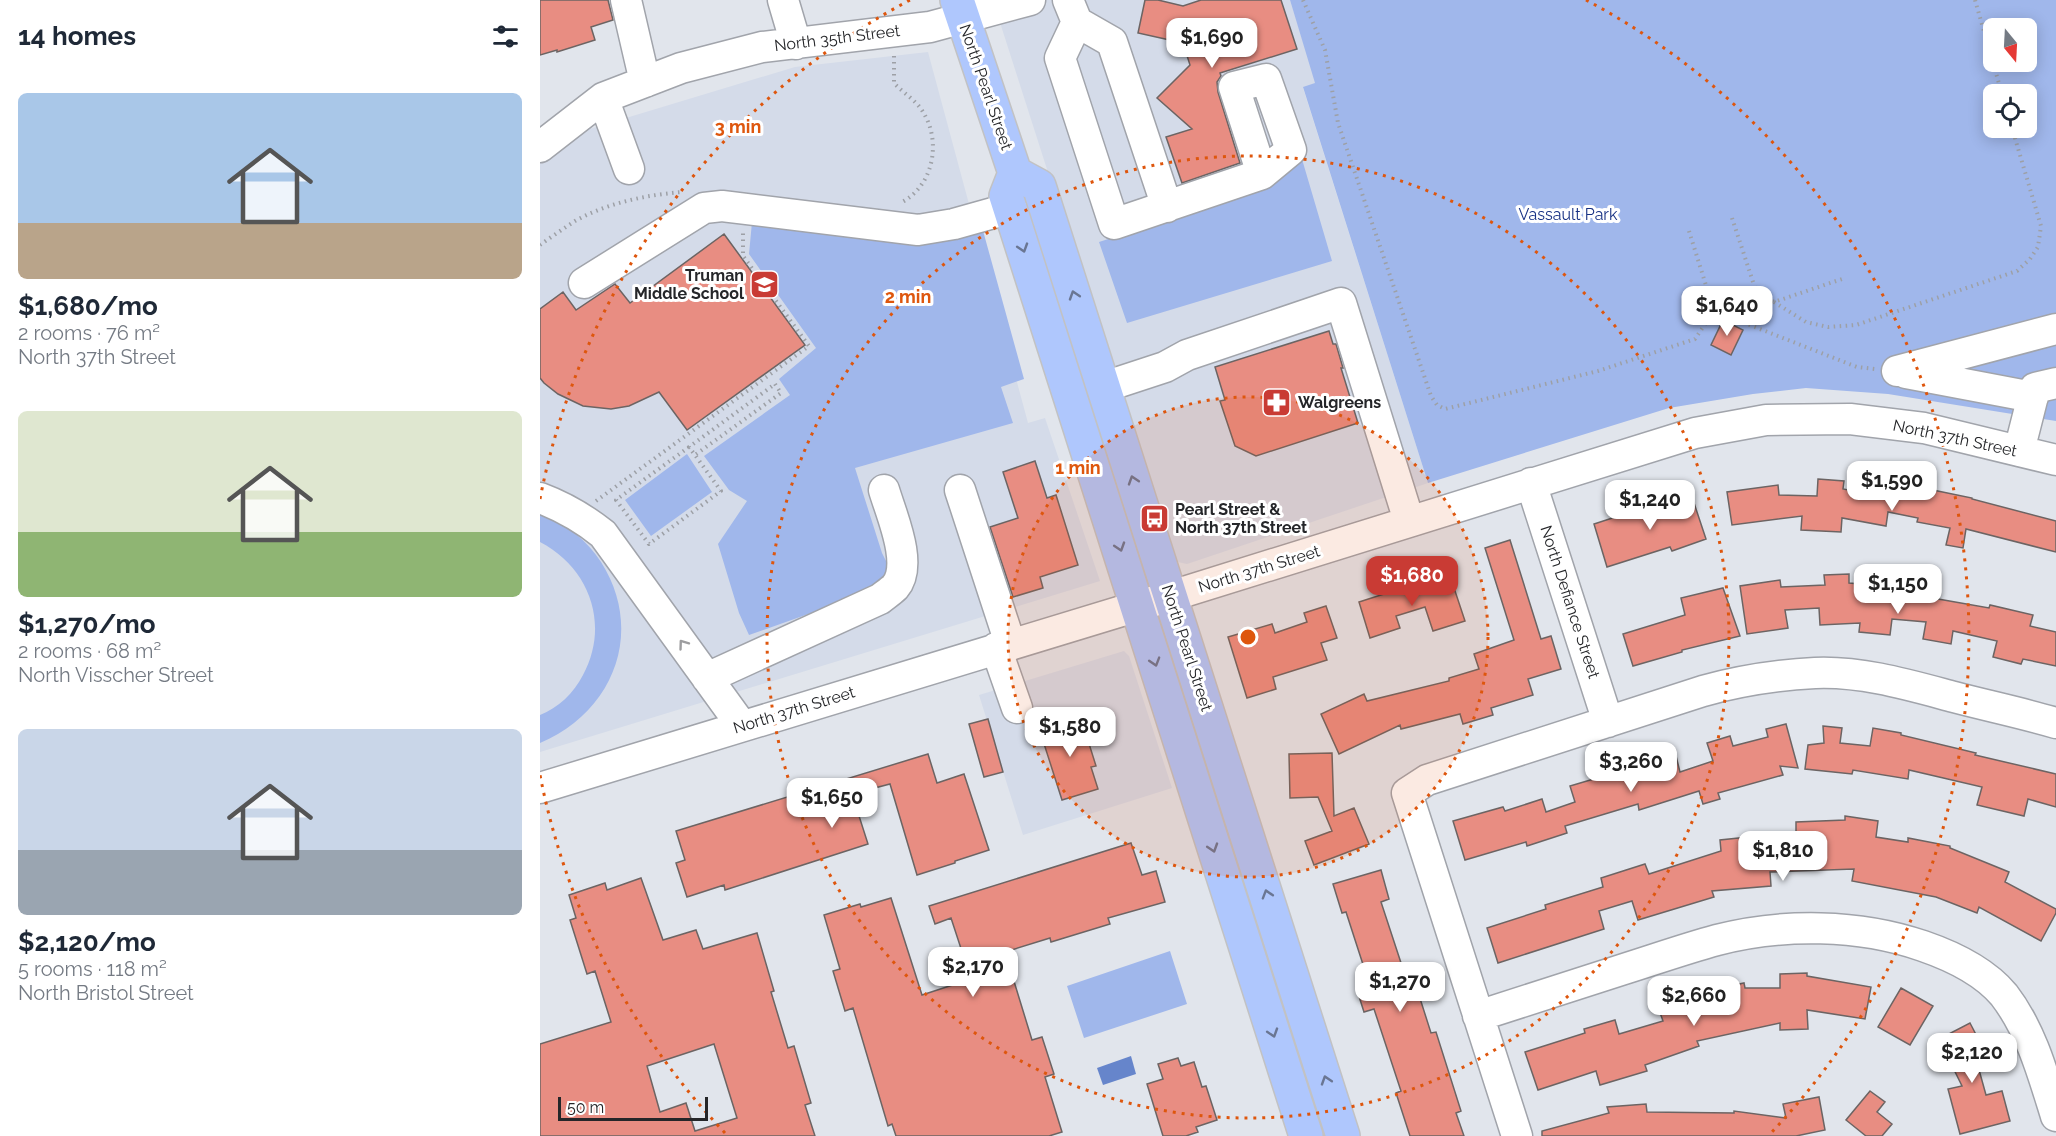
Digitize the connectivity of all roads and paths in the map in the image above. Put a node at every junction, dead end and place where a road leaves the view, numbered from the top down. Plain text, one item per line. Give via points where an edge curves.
1 (626, 0) edge
2 (783, 0) edge
3 (1030, 0) edge
4 (1304, 0) edge
5 (1975, 0) edge
6 (960, 10) edge
7 (1073, 11) edge
8 (796, 44) junction
9 (894, 52) dead end
10 (645, 82) junction
11 (1999, 84) edge
12 (603, 98) junction
13 (2015, 138) edge
14 (540, 147) edge
15 (629, 169) dead end
16 (1015, 173) junction
17 (1262, 174) dead end
18 (914, 195) dead end
19 (1167, 207) junction
20 (1011, 208) junction
21 (1732, 218) dead end
22 (1689, 231) dead end
23 (743, 232) dead end
24 (1845, 278) dead end
25 (584, 283) dead end
26 (1762, 294) junction
27 (1774, 302) junction
28 (1714, 311) junction
29 (2056, 329) edge
30 (1897, 371) junction
31 (1104, 387) junction
32 (2044, 390) edge
33 (736, 400) junction
34 (742, 408) junction
35 (689, 447) junction
36 (2019, 452) junction
37 (695, 455) junction
38 (2056, 460) edge
39 (1531, 483) junction
40 (884, 490) dead end
41 (960, 490) dead end
42 (540, 498) edge
43 (594, 502) dead end
44 (1409, 521) junction
45 (1171, 596) junction
46 (1139, 605) junction
47 (1003, 646) junction
48 (707, 678) junction
49 (1017, 708) dead end
50 (1608, 722) junction
51 (2056, 723) edge
52 (742, 726) junction
53 (540, 788) edge
54 (1478, 1016) junction
55 (2056, 1116) edge
56 (1306, 1136) edge
57 (1343, 1136) edge
58 (1517, 1136) edge

1 - 10 street
2 - 8 street
3 - 6 street, North 35th Street
4 - 28 path via 1325,50 1338,123 1437,405 1445,408 1598,371 1695,339
5 - 11 path
6 - 8 street, North 35th Street via 930,27
6 - 16 main road, North Pearl Street
7 - 19 street via 1112,42
7 - 19 street via 1060,58 1114,224
8 - 10 street, North 35th Street via 762,47 681,68
9 - 18 path via 894,83 924,114 932,133 934,157
10 - 12 street, North 35th Street
12 - 14 street, North 35th Street
12 - 15 street
13 - 27 path via 2041,226 2038,247 2017,271 1856,325 1828,327 1806,322
16 - 20 main road, North Pearl Street via 1006,196
31 -> 16 main road, North Pearl Street via 1039,186
17 - 19 street
20 - 25 street via 918,230 722,206 704,208
20 -> 46 main road, North Pearl Street
21 - 26 path via 1756,291
22 - 28 path
23 - 33 path via 743,256 809,346
24 - 27 path
26 - 27 path
26 - 28 path
28 - 30 path via 1857,367
29 - 30 street
30 - 32 street
31 - 44 street via 1341,303
45 -> 31 main road, North Pearl Street
32 - 36 street
33 - 34 path
33 - 43 path
34 - 35 path
34 - 37 path via 775,384 781,393
35 - 37 path
35 - 37 path via 616,500 649,544 721,491
36 - 38 street, North 37th Street
36 - 39 street, North 37th Street via 1924,428 1850,419 1766,420 1695,433
39 - 44 street, North 37th Street
39 - 50 street, North Defiance Street
40 - 48 street via 902,549 903,564 897,585 880,599
41 - 47 street
48 -> 42 street via 603,534 566,508
44 - 45 street, North 37th Street
45 - 46 street, North 37th Street
57 -> 45 main road, North Pearl Street
46 - 47 street, North 37th Street
46 -> 56 main road, North Pearl Street
47 - 49 street
47 - 52 street, North 37th Street
48 - 52 street
50 - 51 street via 1733,683 1817,673 1905,684
50 - 54 street via 1427,780 1407,793
52 - 53 street, North 37th Street
54 - 55 street via 1718,940 1801,929 1865,931 1949,955 2002,993 2023,1022
54 - 58 street

